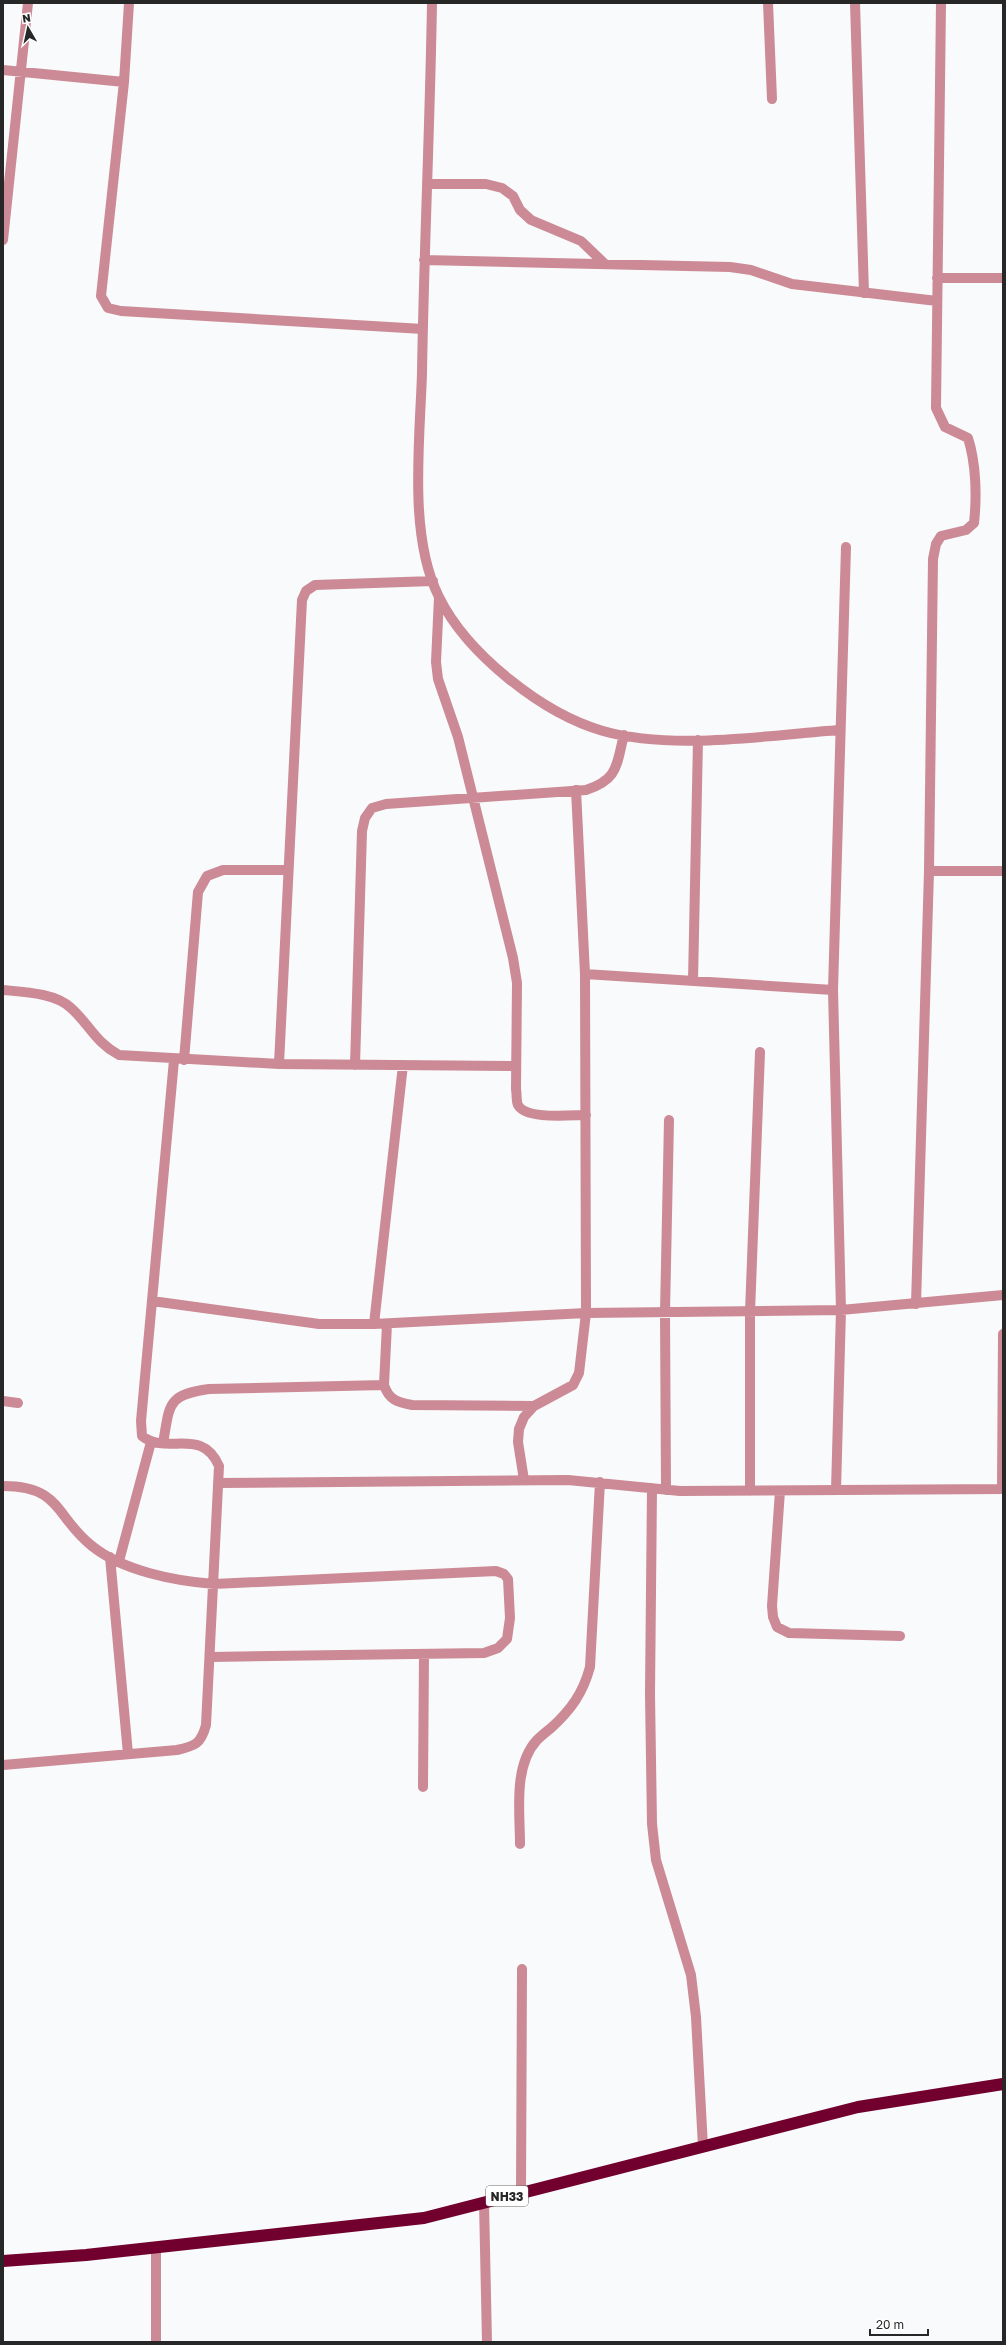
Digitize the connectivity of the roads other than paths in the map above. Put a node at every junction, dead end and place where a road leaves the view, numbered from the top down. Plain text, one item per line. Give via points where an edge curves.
1 (28, 3) edge
2 (129, 3) edge
3 (432, 3) edge
4 (768, 3) edge
5 (855, 3) edge
6 (941, 3) edge
7 (3, 70) edge
8 (22, 72) junction
9 (124, 82) junction
10 (772, 99) dead end
11 (427, 184) junction
12 (3, 240) edge
13 (424, 260) junction
14 (605, 264) junction
15 (937, 278) junction
16 (1003, 278) edge
17 (864, 293) junction
18 (937, 301) junction
19 (422, 329) junction
20 (846, 547) dead end
21 (433, 580) junction
22 (439, 597) junction
23 (840, 730) junction
24 (624, 735) junction
25 (698, 740) junction
26 (576, 790) junction
27 (474, 798) junction
28 (288, 870) junction
29 (929, 871) junction
30 (1003, 871) edge
31 (586, 974) junction
32 (693, 981) junction
33 (3, 990) edge
34 (833, 990) junction
35 (760, 1052) dead end
36 (179, 1060) junction
37 (279, 1064) junction
38 (355, 1065) junction
39 (403, 1065) junction
40 (516, 1066) junction
41 (586, 1115) junction
42 (669, 1120) dead end
43 (1003, 1294) edge
44 (152, 1301) junction
45 (916, 1304) junction
46 (841, 1310) junction
47 (665, 1312) junction
48 (750, 1312) junction
49 (586, 1313) junction
50 (374, 1324) junction
51 (387, 1324) junction
52 (1003, 1334) edge
53 (384, 1385) junction
54 (3, 1401) edge
55 (18, 1403) dead end
56 (534, 1406) junction
57 (150, 1442) junction
58 (163, 1443) junction
59 (524, 1480) junction
60 (600, 1482) junction
61 (219, 1483) junction
62 (3, 1486) edge
63 (652, 1488) junction
64 (1002, 1489) edge
65 (666, 1490) junction
66 (836, 1490) junction
67 (750, 1491) junction
68 (780, 1491) junction
69 (115, 1559) junction
70 (214, 1584) junction
71 (900, 1636) dead end
72 (424, 1654) junction
73 (210, 1657) junction
74 (128, 1754) junction
75 (3, 1765) edge
76 (424, 1787) dead end
77 (520, 1844) dead end
78 (522, 1969) dead end
79 (1003, 2084) edge
80 (703, 2147) junction
81 (521, 2193) junction
82 (484, 2202) junction
83 (156, 2248) junction
84 (3, 2260) edge
85 (156, 2342) edge
86 (487, 2342) edge

1 - 8 street
2 - 9 street
3 - 11 street
4 - 10 street
5 - 17 street
6 - 15 street
7 - 8 street
8 - 9 street
8 - 12 street
9 - 19 street via 101,296 108,308 121,311
11 - 13 street
11 - 14 street via 486,184 502,188 513,196 520,210 531,220 581,241
13 - 14 street
13 - 19 street
14 - 17 street via 730,267 751,270 792,284
15 - 16 street
15 - 18 street
17 - 18 street
18 - 29 street via 936,408 945,427 968,438 972,450 976,510 974,522 966,530 941,536 936,544 933,559
19 - 21 street via 419,508 425,556
20 - 23 street
21 - 22 street
21 - 28 street via 330,583 315,585 306,591 302,600
22 - 24 street via 462,632 495,666 529,695 574,721
22 - 27 street via 436,662 438,679 458,737
23 - 25 street
23 - 34 street
24 - 25 street
24 - 26 street via 613,775 603,784
25 - 32 street
26 - 27 street
26 - 31 street
27 - 38 street via 386,804 372,808 365,818 362,831
27 - 40 street via 517,983
28 - 36 street via 223,870 208,876 198,892
28 - 37 street
29 - 30 street
29 - 45 street
31 - 32 street
31 - 41 street
32 - 34 street
33 - 36 street via 60,1000 75,1012 104,1046 118,1055
34 - 46 street
35 - 48 street
36 - 37 street
36 - 44 street
37 - 38 street
38 - 39 street
39 - 40 street
39 - 50 street
40 - 41 street via 518,1105 527,1113
41 - 49 street
42 - 47 street
43 - 45 street
44 - 50 street via 313,1323
44 - 57 street via 141,1421 142,1436
45 - 46 street
46 - 48 street
46 - 66 street
47 - 48 street
47 - 49 street
47 - 65 street
48 - 67 street
49 - 51 street
49 - 56 street via 579,1373 573,1385
50 - 51 street
51 - 53 street
52 - 64 street
53 - 56 street via 387,1394 397,1402 412,1405
53 - 58 street via 208,1389 189,1392 176,1398 169,1408
54 - 55 street
56 - 59 street via 524,1417 519,1429 518,1442
57 - 58 street
57 - 69 street
58 - 61 street via 204,1446 214,1454 219,1466
59 - 60 street
59 - 61 street
60 - 63 street
60 - 77 street via 590,1667 585,1686 574,1705 536,1741 527,1757 521,1775
61 - 70 street
62 - 69 street via 32,1489 51,1498 92,1547
63 - 65 street
63 - 80 street via 652,1824 656,1860 691,1975 696,2017
64 - 66 street
65 - 67 street
66 - 68 street
67 - 68 street
68 - 71 street via 772,1606 777,1627 789,1633
69 - 70 street via 179,1581
69 - 74 street
70 - 72 street via 496,1571 504,1574 508,1579 507,1639 498,1648 484,1654
70 - 73 street
72 - 73 street
72 - 76 street
73 - 74 street via 203,1738 192,1746 177,1750
74 - 75 street
78 - 81 street
79 - 80 highway, NH33 via 858,2107
80 - 81 highway, NH33
81 - 82 highway, NH33
82 - 83 highway, NH33 via 424,2218
82 - 86 street
83 - 84 highway, NH33 via 86,2256
83 - 85 street

